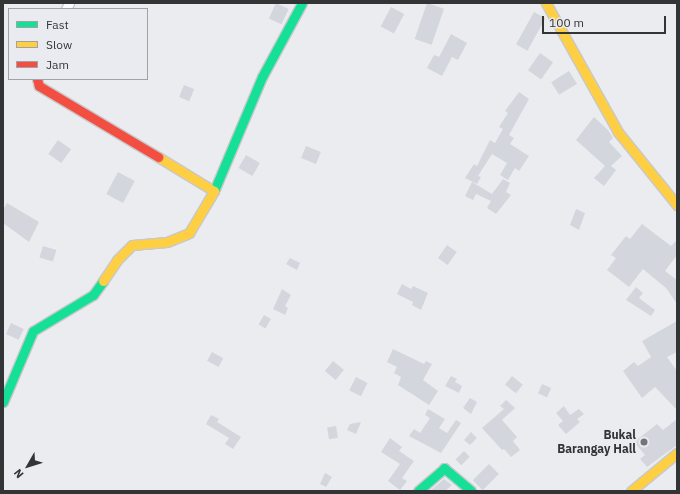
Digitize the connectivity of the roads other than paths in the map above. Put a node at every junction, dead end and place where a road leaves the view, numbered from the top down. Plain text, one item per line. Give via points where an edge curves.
1 (302, 3) edge
2 (546, 3) edge
3 (37, 80) edge
4 (214, 190) junction
5 (677, 205) edge
6 (3, 402) edge
7 (677, 453) edge
8 (418, 491) edge
9 (471, 491) edge
10 (631, 491) edge

1 - 4 street via 262,77
2 - 5 street via 618,132
3 - 4 street via 39,86
4 - 6 street via 189,233 167,242 132,245 117,260 93,295 33,331
7 - 10 street
8 - 9 street via 444,468

